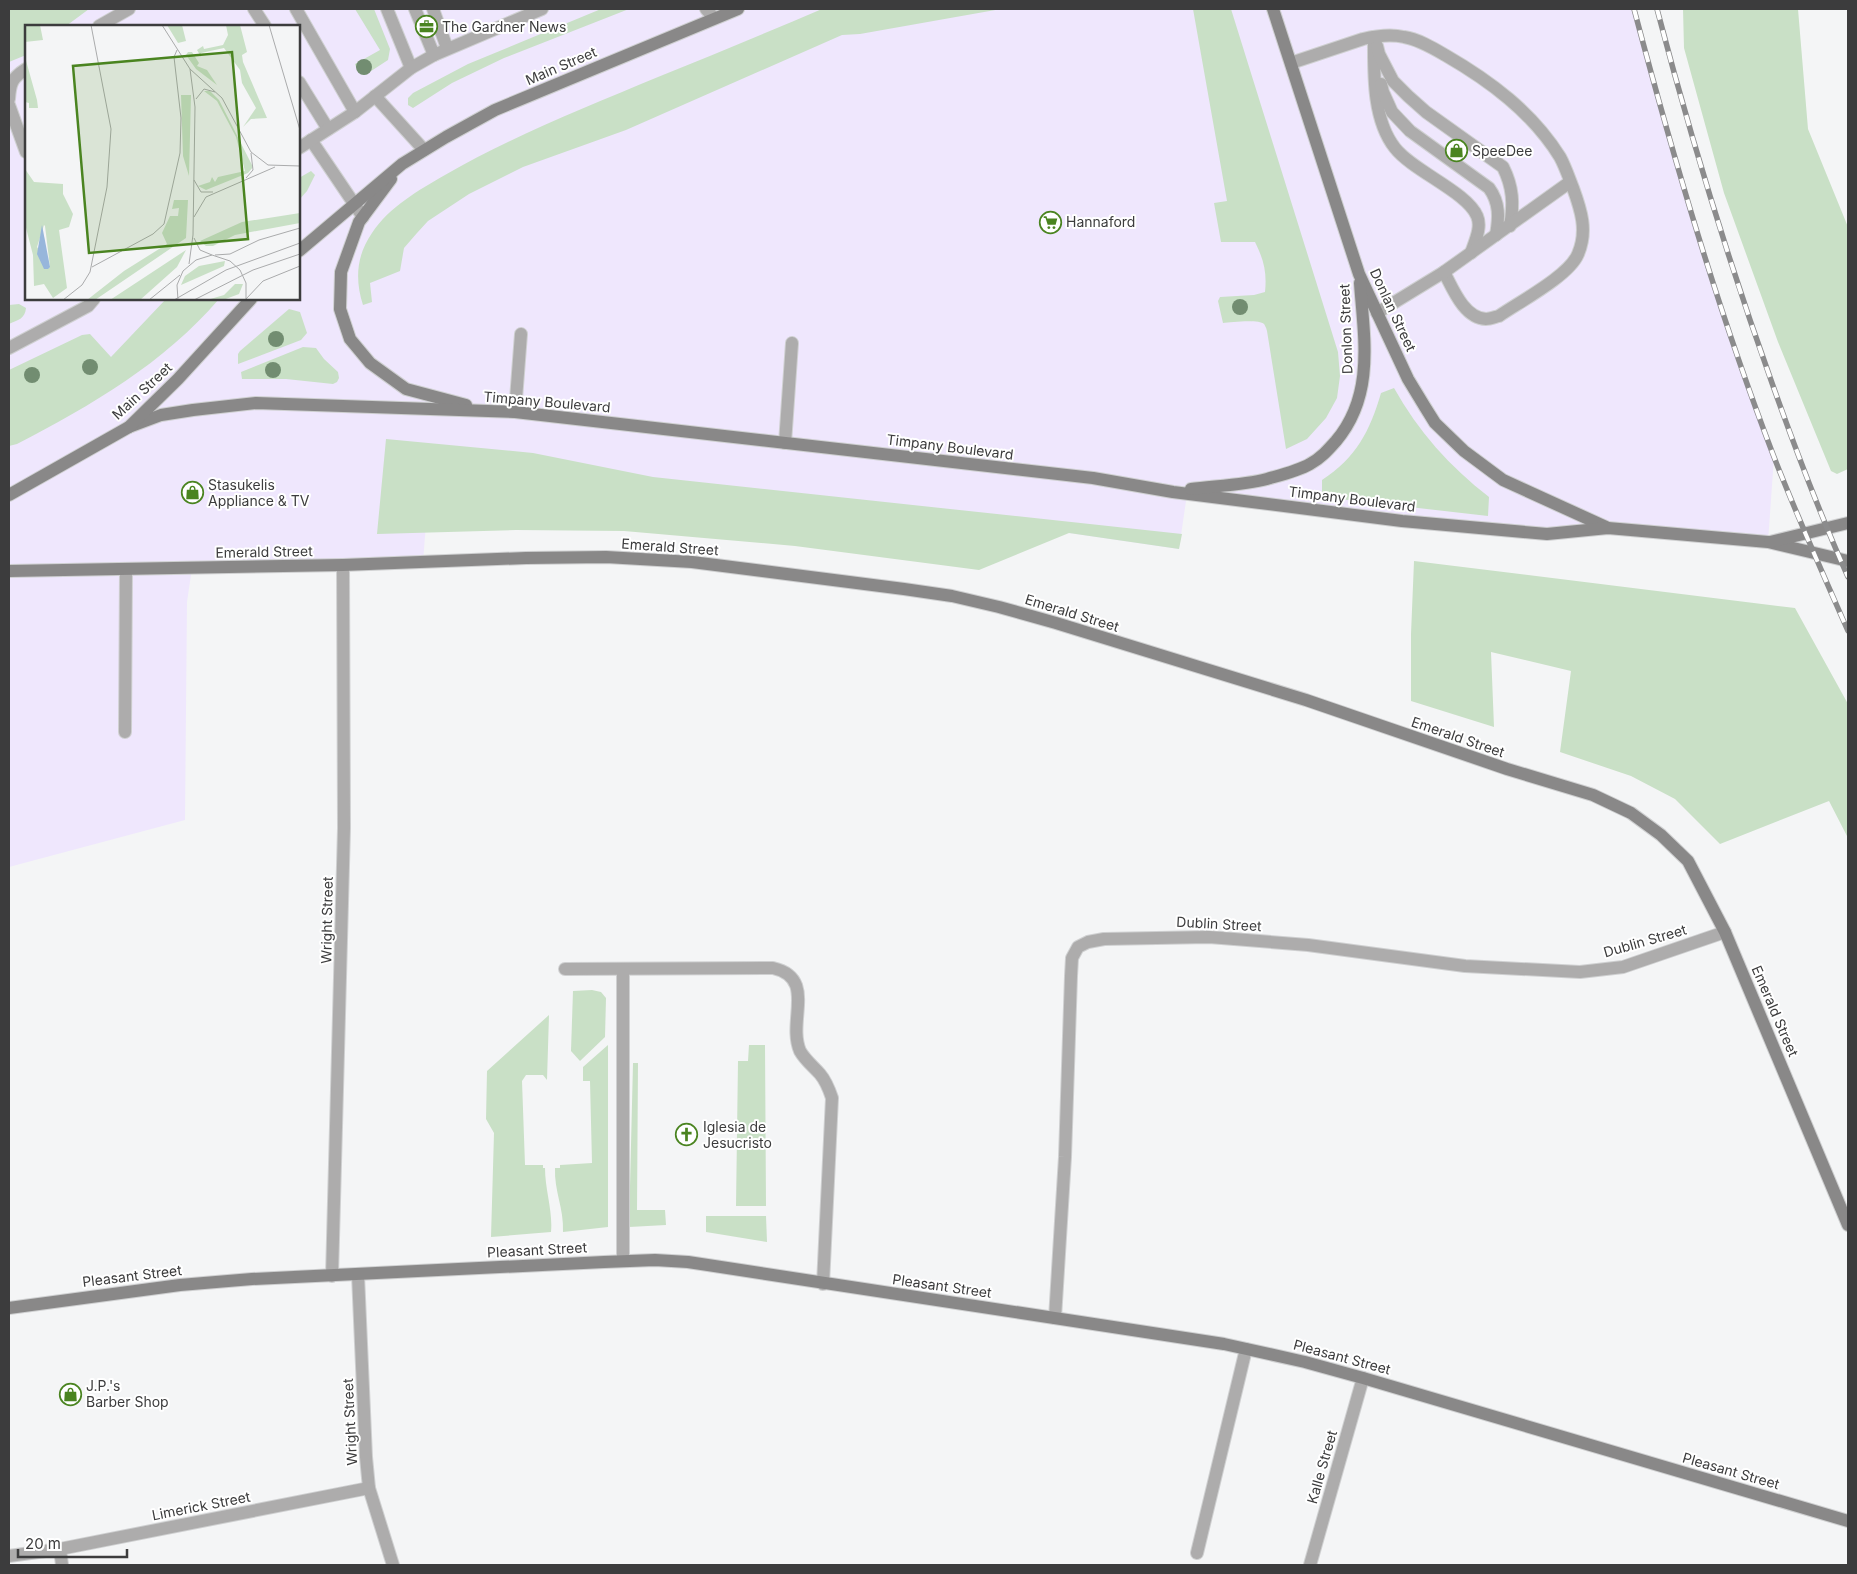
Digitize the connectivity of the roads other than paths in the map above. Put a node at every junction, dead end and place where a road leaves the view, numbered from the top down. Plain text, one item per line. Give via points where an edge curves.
1 (129, 9) edge
2 (254, 9) edge
3 (296, 9) edge
4 (387, 9) edge
5 (415, 9) edge
6 (433, 9) edge
7 (542, 9) edge
8 (738, 9) edge
9 (1273, 9) edge
10 (710, 14) edge
11 (102, 25) edge
12 (264, 25) edge
13 (1374, 37) junction
14 (447, 48) junction
15 (434, 55) junction
16 (1291, 63) junction
17 (411, 68) junction
18 (25, 70) edge
19 (300, 84) edge
20 (375, 96) junction
21 (9, 99) edge
22 (9, 105) edge
23 (355, 112) junction
24 (328, 129) junction
25 (311, 140) junction
26 (300, 147) edge
27 (25, 149) edge
28 (424, 150) junction
29 (402, 164) junction
30 (1570, 182) junction
31 (354, 203) junction
32 (363, 217) junction
33 (1510, 226) junction
34 (1496, 235) junction
35 (300, 250) edge
36 (1472, 253) junction
37 (1444, 272) junction
38 (1359, 274) junction
39 (250, 300) edge
40 (89, 301) edge
41 (1377, 313) junction
42 (521, 334) dead end
43 (792, 343) dead end
44 (9, 348) edge
45 (515, 412) junction
46 (130, 427) junction
47 (784, 442) junction
48 (1174, 492) junction
49 (9, 495) edge
50 (1848, 522) edge
51 (1608, 528) junction
52 (1768, 542) junction
53 (1848, 561) edge
54 (342, 565) junction
55 (126, 569) junction
56 (9, 571) edge
57 (125, 732) dead end
58 (1725, 932) junction
59 (565, 969) dead end
60 (623, 969) junction
61 (1848, 1225) edge
62 (623, 1262) junction
63 (358, 1274) junction
64 (332, 1276) junction
65 (824, 1284) junction
66 (9, 1308) edge
67 (1055, 1318) junction
68 (1246, 1349) junction
69 (1363, 1378) junction
70 (369, 1488) junction
71 (1848, 1521) edge
72 (60, 1549) junction
73 (1197, 1553) dead end
74 (9, 1556) edge
75 (62, 1565) edge
76 (393, 1565) edge
77 (1310, 1565) edge

1 - 11 street
2 - 12 street
3 - 23 street
4 - 17 street
5 - 15 street
6 - 14 street
7 - 14 street
8 - 10 main road, Main Street
9 - 16 main road, Donlan Street
10 - 28 main road, Main Street via 495,110
13 - 16 street
13 - 30 street via 1404,37 1428,46 1466,67 1516,103 1561,158
13 - 33 street via 1393,81 1426,112 1503,167 1512,190 1514,208
13 - 34 street via 1376,63 1392,112 1410,131 1489,188 1498,210
13 - 36 street via 1373,81 1387,134 1395,148 1410,162 1470,205 1477,216 1478,230
14 - 15 street
15 - 17 street
16 - 38 main road, Donlan Street
17 - 20 street
18 - 21 street via 14,76
19 - 24 street
20 - 23 street
20 - 28 street
22 - 27 street
23 - 24 street
24 - 25 street
25 - 26 street
25 - 31 street
28 - 29 main road, Main Street
29 - 31 main road, Main Street
29 - 32 main road, Main Street
30 - 33 street
30 - 37 street via 1582,211 1583,232 1578,255 1565,272 1499,316 1486,319 1474,316 1465,308
31 - 32 street
31 - 35 main road, Main Street
32 - 45 main road, Main Street via 358,222 341,272 340,309 350,339 370,363 406,389 460,404
33 - 34 street
34 - 36 street
36 - 37 street
37 - 41 street
38 - 41 main road, Donlan Street
38 - 48 main road, Donlon Street via 1364,380 1349,424 1338,438 1310,464 1265,480
39 - 46 main road, Main Street
40 - 44 street
41 - 51 main road, Donlan Street via 1425,407 1464,452 1503,480
42 - 45 street
43 - 47 street
45 - 46 main road, Timpany Boulevard via 256,403 161,415
45 - 47 main road, Timpany Boulevard
46 - 49 main road, Main Street
47 - 48 main road, Timpany Boulevard via 1093,478
48 - 51 main road, Timpany Boulevard via 1402,521 1547,534
50 - 52 main road, Timpany Boulevard
51 - 52 main road, Timpany Boulevard
52 - 53 main road, Timpany Boulevard
54 - 55 main road, Emerald Street
54 - 58 main road, Emerald Street via 526,558 682,562 904,588 1000,607 1306,700 1507,769 1594,795 1631,813 1688,860
54 - 64 street, Wright Street via 344,828
55 - 56 main road, Emerald Street
55 - 57 street
58 - 61 main road, Emerald Street
58 - 67 street, Dublin Street via 1623,967 1580,972 1465,966 1308,945 1209,937 1112,938 1083,944 1072,958
59 - 60 street
60 - 62 street
60 - 65 street via 773,968 792,976 797,985 799,1048 803,1057 821,1074 832,1098
62 - 63 main road, Pleasant Street
62 - 65 main road, Pleasant Street via 688,1262
63 - 64 main road, Pleasant Street
63 - 70 street, Wright Street
64 - 66 main road, Pleasant Street via 180,1285
65 - 67 main road, Pleasant Street
67 - 68 main road, Pleasant Street
68 - 69 main road, Pleasant Street
68 - 73 street
69 - 71 main road, Pleasant Street
69 - 77 street, Kalle Street
70 - 72 street, Limerick Street
70 - 76 street, Wright Street
72 - 74 street, Limerick Street
72 - 75 street

